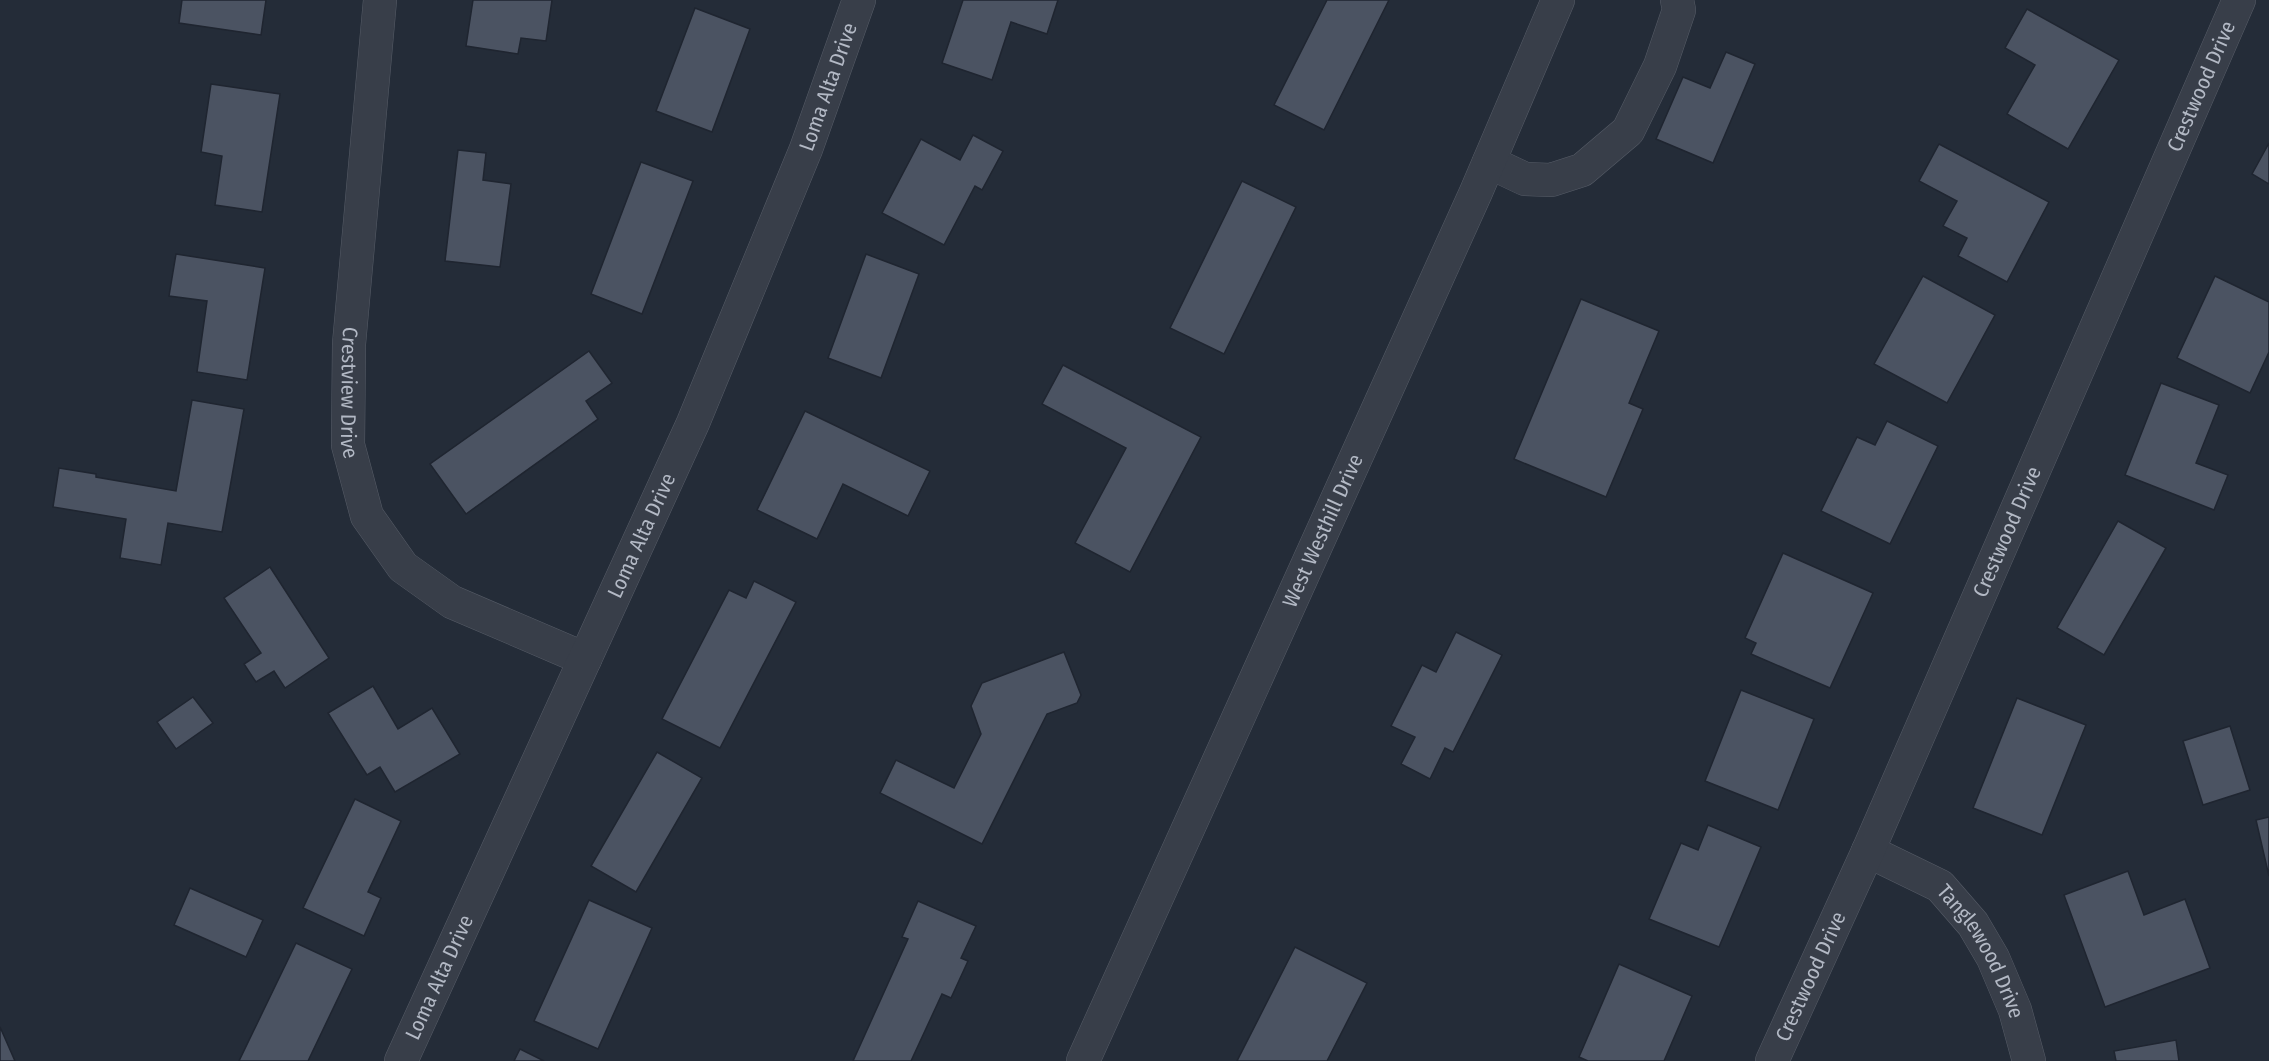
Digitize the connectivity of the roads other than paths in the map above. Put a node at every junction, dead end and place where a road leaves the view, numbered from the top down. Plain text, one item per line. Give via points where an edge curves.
1 (380, 0) edge
2 (859, 0) edge
3 (1558, 0) edge
4 (1677, 0) edge
5 (2239, 0) edge
6 (1489, 162) junction
7 (585, 659) junction
8 (1868, 851) junction
9 (401, 1061) edge
10 (1083, 1061) edge
11 (1772, 1061) edge
12 (2029, 1061) edge

1 - 7 street, Crestview Drive via 349,344 348,445 367,516 403,567 452,602
2 - 7 street, Loma Alta Drive via 806,148 697,412
3 - 6 street, West Westhill Drive
4 - 6 street via 1679,10 1660,66 1628,131 1582,170 1551,180 1525,179
5 - 8 street, Crestwood Drive
6 - 10 street, West Westhill Drive
7 - 9 street, Loma Alta Drive
8 - 11 street, Crestwood Drive
8 - 12 street, Tanglewood Drive via 1940,886 1973,924 1993,958 2015,1010

